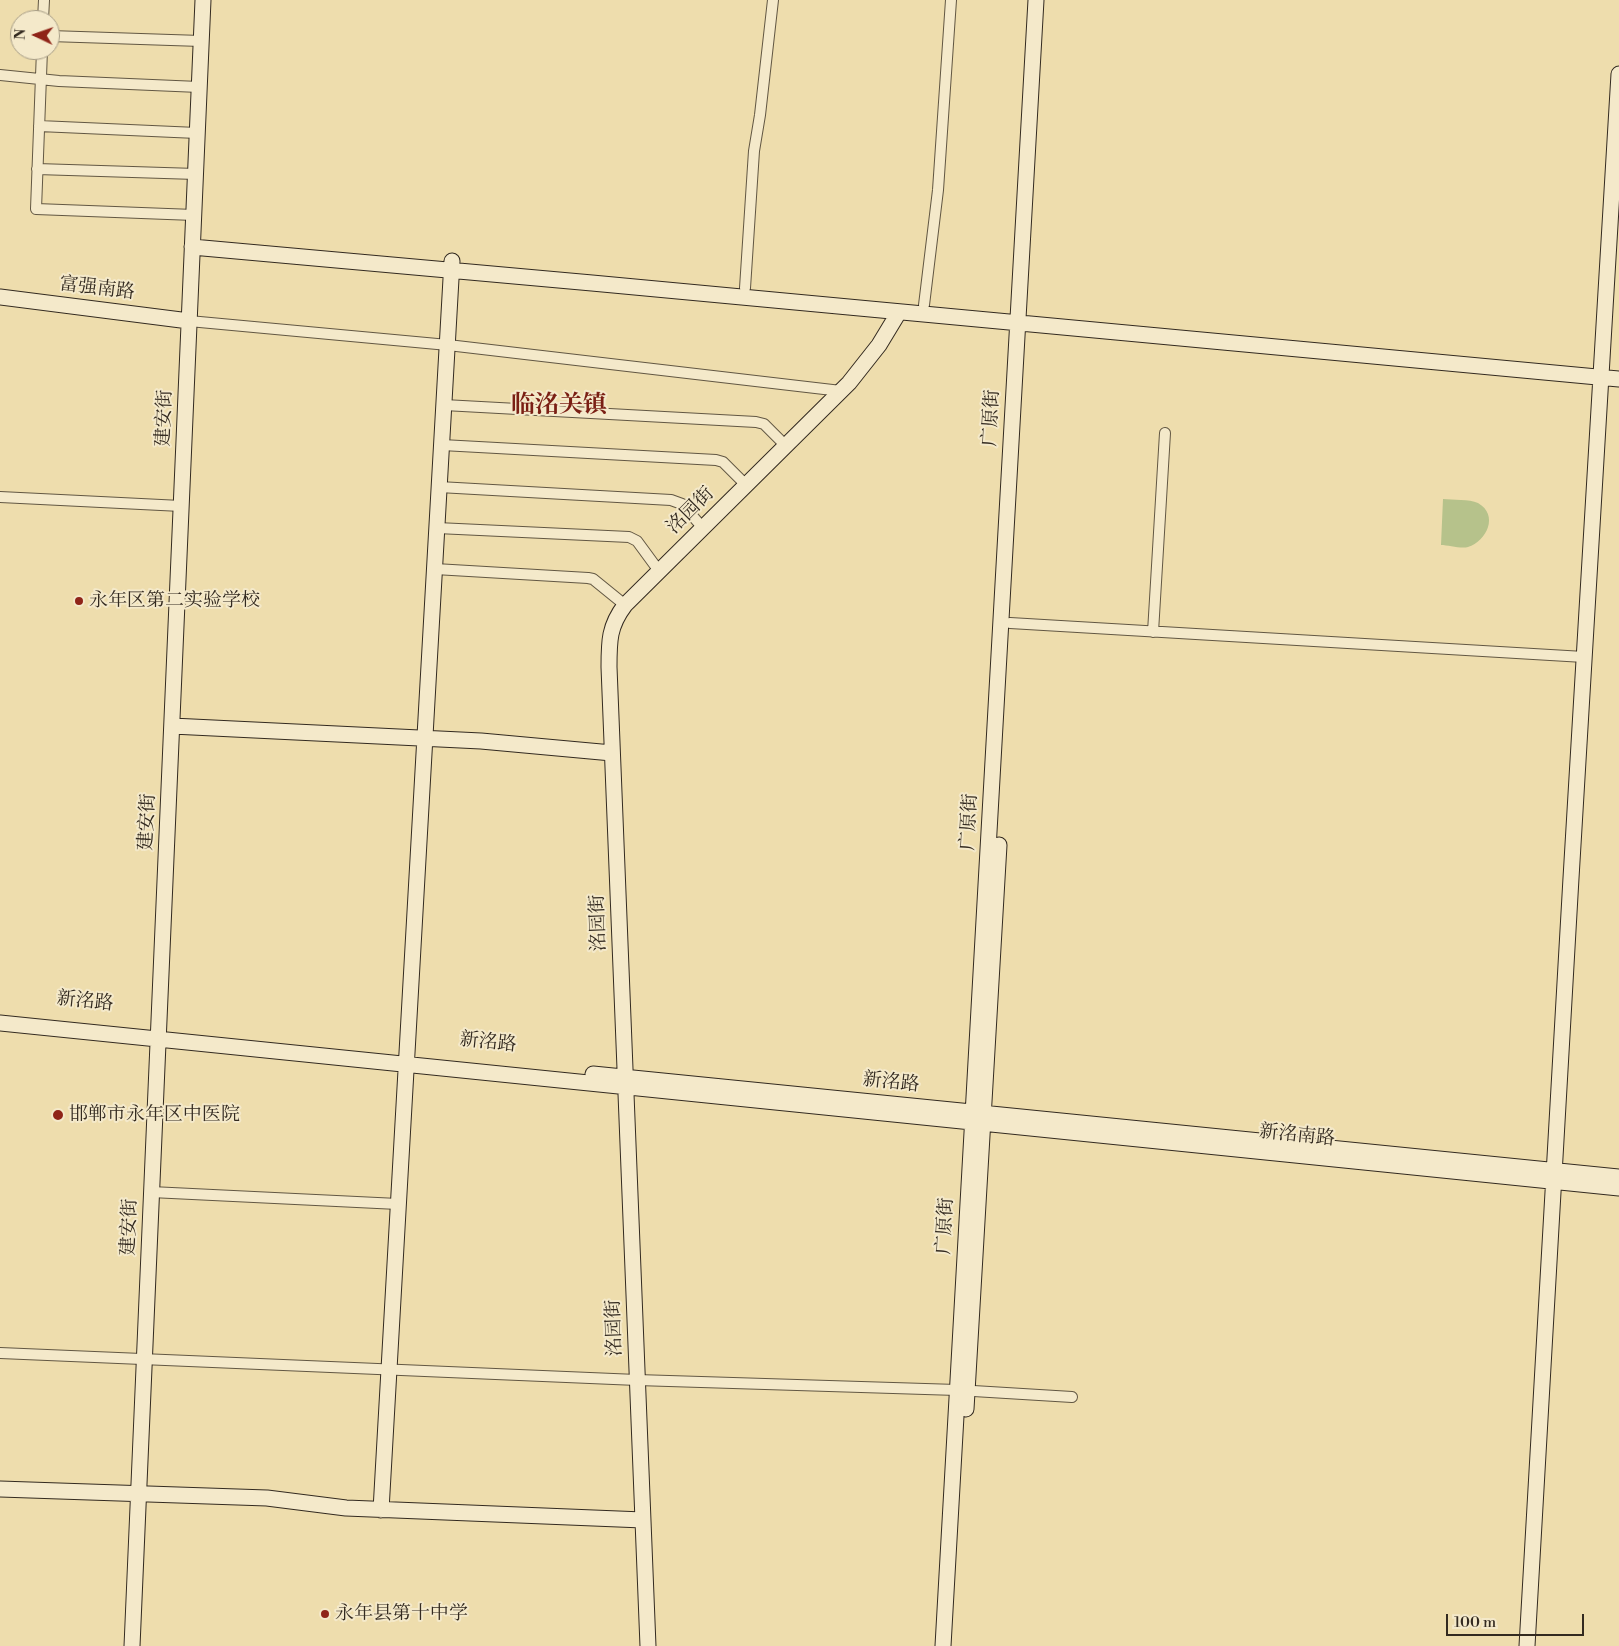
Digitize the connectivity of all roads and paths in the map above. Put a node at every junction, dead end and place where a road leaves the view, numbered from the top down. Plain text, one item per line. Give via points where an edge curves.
1 (203, 0) edge
2 (773, 0) edge
3 (952, 0) edge
4 (1036, 0) edge
5 (1046, 0) edge
6 (60, 36) edge
7 (201, 41) junction
8 (42, 60) edge
9 (1619, 74) edge
10 (0, 75) edge
11 (41, 80) junction
12 (199, 87) junction
13 (39, 126) junction
14 (197, 133) junction
15 (37, 168) junction
16 (196, 174) junction
17 (194, 215) junction
18 (193, 243) junction
19 (452, 266) junction
20 (745, 288) junction
21 (0, 297) edge
22 (924, 305) junction
23 (899, 312) junction
24 (1022, 319) junction
25 (189, 320) junction
26 (448, 345) junction
27 (1619, 370) edge
28 (1601, 373) junction
29 (1619, 379) edge
30 (841, 391) junction
31 (444, 405) junction
32 (1164, 434) dead end
33 (442, 445) junction
34 (786, 446) junction
35 (746, 485) junction
36 (439, 487) junction
37 (0, 497) edge
38 (181, 506) junction
39 (437, 528) junction
40 (703, 528) junction
41 (435, 569) junction
42 (659, 571) junction
43 (625, 605) junction
44 (1010, 623) junction
45 (1153, 632) junction
46 (1584, 657) junction
47 (172, 726) junction
48 (425, 739) junction
49 (612, 753) junction
50 (0, 1013) edge
51 (0, 1023) edge
52 (158, 1034) junction
53 (406, 1060) junction
54 (626, 1082) junction
55 (978, 1118) junction
56 (1554, 1176) junction
57 (1619, 1177) edge
58 (1619, 1188) edge
59 (152, 1192) junction
60 (398, 1204) junction
61 (0, 1353) edge
62 (144, 1360) junction
63 (389, 1370) junction
64 (637, 1380) junction
65 (962, 1390) junction
66 (1072, 1397) dead end
67 (0, 1489) edge
68 (138, 1494) junction
69 (381, 1510) junction
70 (643, 1520) junction
71 (132, 1646) edge
72 (648, 1646) edge
73 (943, 1646) edge
74 (952, 1646) edge
75 (1527, 1646) edge

1 - 7 street, 建安街
2 - 20 street via 754,151
3 - 22 street via 938,190
4 - 24 street, 广原街
5 - 24 street, 广原街
6 - 7 street
7 - 12 street, 建安街
8 - 11 street
9 - 28 street
10 - 11 street
11 - 12 street
11 - 13 street
12 - 14 street, 建安街
13 - 14 street
13 - 15 street
14 - 16 street, 建安街
15 - 16 street
15 - 17 street via 36,209
16 - 17 street, 建安街
17 - 18 street, 建安街
18 - 19 street
18 - 25 street, 建安街
19 - 20 street
19 - 23 street
19 - 26 street
20 - 22 street
21 - 25 street, 富强南路
22 - 24 street
23 - 24 street
23 - 30 street, 洺园街 via 879,345
24 - 28 street
24 - 44 street, 广原街
24 - 55 street, 广原街
25 - 26 street
25 - 38 street, 建安街
26 - 30 street
26 - 31 street
27 - 28 street
28 - 29 street
28 - 46 street
30 - 34 street, 洺园街
31 - 33 street
31 - 34 street via 756,422 764,424
32 - 45 street
33 - 35 street via 719,461
33 - 36 street
34 - 35 street, 洺园街
35 - 40 street, 洺园街
36 - 39 street
36 - 40 street via 671,500 682,504
37 - 38 street
38 - 47 street, 建安街
39 - 41 street
39 - 42 street via 629,537 637,541
40 - 42 street, 洺园街
41 - 43 street via 588,578
41 - 48 street
42 - 43 street, 洺园街
43 - 49 street, 洺园街 via 611,628 609,643
44 - 45 street
44 - 55 street, 广原街
45 - 46 street
46 - 56 street
47 - 48 street
47 - 52 street, 建安街
48 - 49 street
48 - 53 street
49 - 54 street, 洺园街
50 - 52 street, 新洺路
51 - 52 street, 新洺路
52 - 53 street, 新洺路
52 - 59 street, 建安街
53 - 54 street, 新洺路
53 - 60 street
54 - 55 street, 新洺路
54 - 64 street, 洺园街
55 - 56 street, 新洺南路
55 - 65 street, 广原街
56 - 57 street, 新洺南路
56 - 58 street, 新洺南路
56 - 75 street
59 - 60 street
59 - 62 street, 建安街
60 - 63 street
61 - 62 street
62 - 63 street
62 - 68 street, 建安街
63 - 64 street
63 - 69 street
64 - 65 street
64 - 70 street, 洺园街
65 - 66 street
65 - 73 street, 广原街
65 - 74 street, 广原街
67 - 68 street
68 - 69 street via 267,1498
68 - 71 street, 建安街
69 - 70 street
70 - 72 street, 洺园街

